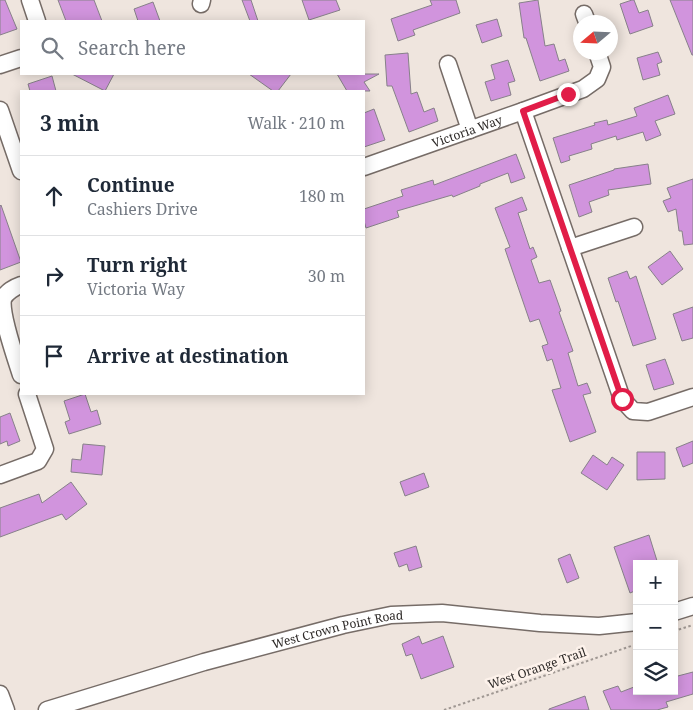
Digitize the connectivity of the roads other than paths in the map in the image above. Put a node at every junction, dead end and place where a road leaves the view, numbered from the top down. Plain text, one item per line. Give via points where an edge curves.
1 (30, 0) edge
2 (37, 20) edge
3 (20, 58) edge
4 (600, 60) edge
5 (448, 64) dead end
6 (0, 65) edge
7 (0, 110) edge
8 (523, 111) junction
9 (470, 130) junction
10 (365, 167) edge
11 (20, 168) edge
12 (634, 227) dead end
13 (570, 248) junction
14 (20, 285) edge
15 (20, 372) edge
16 (27, 395) edge
17 (693, 397) edge
18 (0, 475) edge
19 (693, 606) edge
20 (678, 611) edge
21 (633, 622) edge
22 (0, 694) edge
23 (6, 710) edge
24 (47, 710) edge

1 - 2 street
3 - 6 street
4 - 8 street, Victoria Way via 602,67 597,79 583,89
5 - 9 street
7 - 11 street
8 - 9 street, Victoria Way
8 - 13 street
9 - 10 street, Victoria Way
12 - 13 street
13 - 17 street via 622,399 634,411 648,412
14 - 15 street via 13,287 3,299 3,317
16 - 18 street via 45,449 38,461
19 - 20 street
21 - 24 street, West Crown Point Road via 599,626 442,613 391,615 204,662
22 - 23 street

